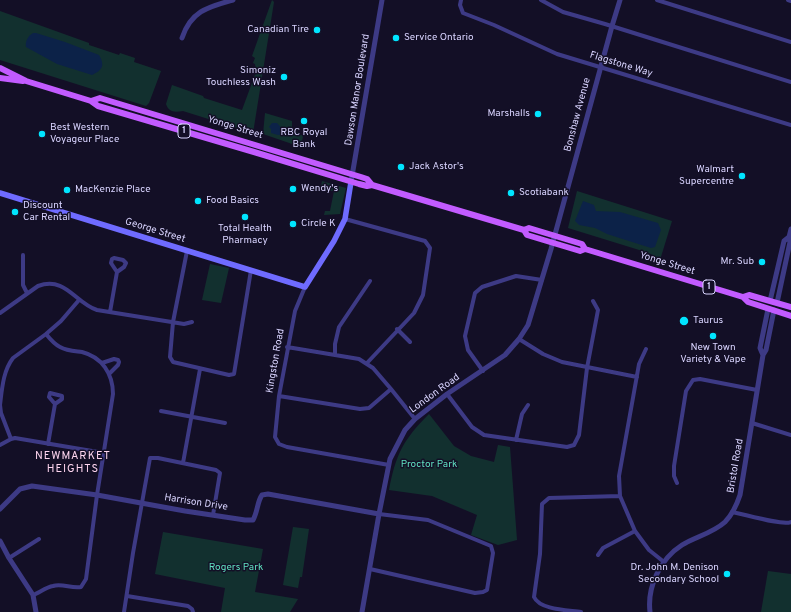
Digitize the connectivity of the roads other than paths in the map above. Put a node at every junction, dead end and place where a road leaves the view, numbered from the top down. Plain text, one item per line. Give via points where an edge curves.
1 (233, 0) edge
2 (382, 0) edge
3 (461, 0) edge
4 (540, 0) edge
5 (620, 0) edge
6 (657, 0) edge
7 (788, 0) edge
8 (791, 1) edge
9 (612, 26) junction
10 (182, 38) dead end
11 (791, 42) edge
12 (600, 67) junction
13 (0, 68) edge
14 (0, 78) edge
15 (26, 81) junction
16 (791, 82) edge
17 (91, 101) junction
18 (791, 126) edge
19 (353, 175) junction
20 (352, 182) junction
21 (372, 185) junction
22 (0, 192) edge
23 (345, 219) junction
24 (791, 229) edge
25 (524, 230) junction
26 (554, 235) junction
27 (552, 243) junction
28 (585, 249) junction
29 (187, 251) junction
30 (23, 255) dead end
31 (126, 264) junction
32 (131, 266) dead end
33 (251, 270) junction
34 (117, 272) junction
35 (542, 280) junction
36 (370, 281) dead end
37 (305, 287) junction
38 (27, 293) junction
39 (743, 297) junction
40 (79, 300) junction
41 (593, 301) dead end
42 (774, 302) junction
43 (791, 307) edge
44 (771, 310) junction
45 (110, 312) junction
46 (0, 313) edge
47 (791, 316) edge
48 (173, 322) junction
49 (192, 322) dead end
50 (397, 329) junction
51 (46, 334) junction
52 (519, 339) junction
53 (410, 342) dead end
54 (287, 347) junction
55 (646, 349) dead end
56 (335, 355) junction
57 (366, 363) junction
58 (102, 364) junction
59 (587, 368) junction
60 (200, 369) junction
61 (482, 371) junction
62 (109, 374) junction
63 (637, 377) junction
64 (391, 389) junction
65 (757, 390) junction
66 (447, 394) junction
67 (279, 396) junction
68 (55, 404) junction
69 (0, 405) edge
70 (528, 405) dead end
71 (161, 411) dead end
72 (191, 417) junction
73 (415, 419) junction
74 (225, 423) dead end
75 (752, 423) junction
76 (791, 435) edge
77 (11, 439) junction
78 (516, 440) junction
79 (48, 444) junction
80 (0, 445) edge
81 (104, 453) junction
82 (183, 463) junction
83 (389, 465) junction
84 (677, 483) dead end
85 (97, 495) junction
86 (620, 496) junction
87 (142, 503) junction
88 (0, 509) edge
89 (732, 512) junction
90 (379, 514) junction
91 (213, 516) junction
92 (791, 522) edge
93 (635, 531) junction
94 (39, 539) dead end
95 (0, 541) edge
96 (598, 555) dead end
97 (8, 558) junction
98 (664, 562) junction
99 (370, 569) junction
100 (32, 595) junction
101 (127, 596) junction
102 (36, 612) edge
103 (124, 612) edge
104 (193, 612) edge
105 (362, 612) edge
106 (581, 612) edge
107 (650, 612) edge

1 - 10 street via 209,7 194,16
2 - 19 street, Dawson Manor Boulevard
3 - 12 street, Flagstone Way via 463,13 557,54
4 - 9 street via 563,12
5 - 9 street, Bonshaw Avenue
6 - 11 street
7 - 8 street
9 - 12 street, Bonshaw Avenue
9 - 16 street
12 - 18 street, Flagstone Way
12 - 26 street, Bonshaw Avenue
13 - 15 main road, Yonge Street / 1
14 - 15 main road, Yonge Street / 1
15 - 17 main road, Yonge Street / 1
17 - 19 main road, Yonge Street / 1 via 100,98
17 - 20 main road, Yonge Street / 1 via 98,106
19 - 20 street, Dawson Manor Boulevard
19 - 21 main road, Yonge Street / 1 via 367,179
20 - 21 main road, Yonge Street / 1
20 - 23 main road, Kingston Road
21 - 25 main road, Yonge Street / 1
22 - 29 main road, George Street
23 - 37 main road, Kingston Road via 334,242
23 - 50 street via 424,241 430,248 423,295 414,313
24 - 42 street
25 - 26 main road, Yonge Street / 1 via 529,228
25 - 27 main road, Yonge Street / 1 via 528,235
26 - 27 street, London Road
26 - 28 main road, Yonge Street / 1 via 582,244
27 - 28 main road, Yonge Street / 1 via 580,251
27 - 35 street, London Road
28 - 39 main road, Yonge Street / 1
29 - 33 main road, George Street
29 - 48 street
30 - 38 street via 23,285
31 - 32 street
31 - 34 street
31 - 34 street via 123,260 113,258 111,263
33 - 37 main road, George Street
33 - 60 street via 234,374
34 - 45 street
35 - 52 street, London Road via 528,325
35 - 61 street via 516,276 482,287 475,293 465,336 468,350
36 - 56 street via 339,328
37 - 54 street, Kingston Road via 295,311
38 - 40 street via 43,284 54,284 65,288
38 - 46 street
39 - 42 main road, Yonge Street / 1 via 749,294
39 - 44 main road, Yonge Street / 1 via 748,302
40 - 45 street via 91,308
40 - 51 street
41 - 59 street via 598,310
42 - 43 main road, Yonge Street / 1
42 - 44 street, Bristol Road
44 - 47 main road, Yonge Street / 1
44 - 65 street, Bristol Road
45 - 48 street
48 - 49 street
48 - 60 street via 170,356 173,362
50 - 53 street
50 - 57 street
51 - 58 street via 61,348 87,354
51 - 69 street via 10,362
52 - 59 street via 543,354
52 - 61 street, London Road via 505,355
54 - 56 street
54 - 67 street, Kingston Road
55 - 63 street
56 - 57 street via 359,359
57 - 64 street
58 - 62 street
58 - 62 street via 118,360 118,365
59 - 63 street
59 - 78 street via 579,435 574,445 567,447
60 - 72 street
61 - 66 street, London Road
62 - 81 street via 113,399
63 - 86 street via 619,476
64 - 67 street via 369,408 360,409
64 - 73 street
65 - 75 street, Bristol Road
65 - 84 street via 700,379 693,380 686,391 674,466
66 - 73 street, London Road
66 - 78 street via 472,427 484,435
67 - 83 street, Kingston Road via 275,437 279,444
68 - 68 street via 64,398 60,394 51,393 49,398
68 - 79 street
69 - 77 street
70 - 78 street via 522,414
71 - 72 street
72 - 74 street
72 - 82 street
73 - 83 street, London Road via 405,430
75 - 76 street
75 - 89 street, Bristol Road via 740,495
77 - 79 street
77 - 80 street
79 - 81 street
81 - 85 street
82 - 87 street via 150,458
82 - 91 street via 220,473
83 - 90 street, London Road
85 - 87 street, Harrison Drive
85 - 88 street, Harrison Drive via 32,486 20,489
85 - 100 street via 86,579 81,587 52,586
86 - 93 street
86 - 106 street via 549,498 542,504 540,554 534,597 536,602 544,606
87 - 91 street, Harrison Drive
87 - 101 street
89 - 92 street via 778,522
89 - 98 street, Bristol Road via 713,530 680,546
90 - 91 street, Harrison Drive via 268,494 262,495 259,499 253,520
90 - 99 street, London Road
90 - 99 street via 428,520 491,546 494,553 487,590 483,592 474,593
93 - 96 street via 603,548
93 - 98 street via 649,550
94 - 97 street
95 - 97 street
97 - 100 street
98 - 107 street, Bristol Road via 654,582 649,604
99 - 105 street, London Road
100 - 102 street
101 - 103 street
101 - 104 street via 188,606

